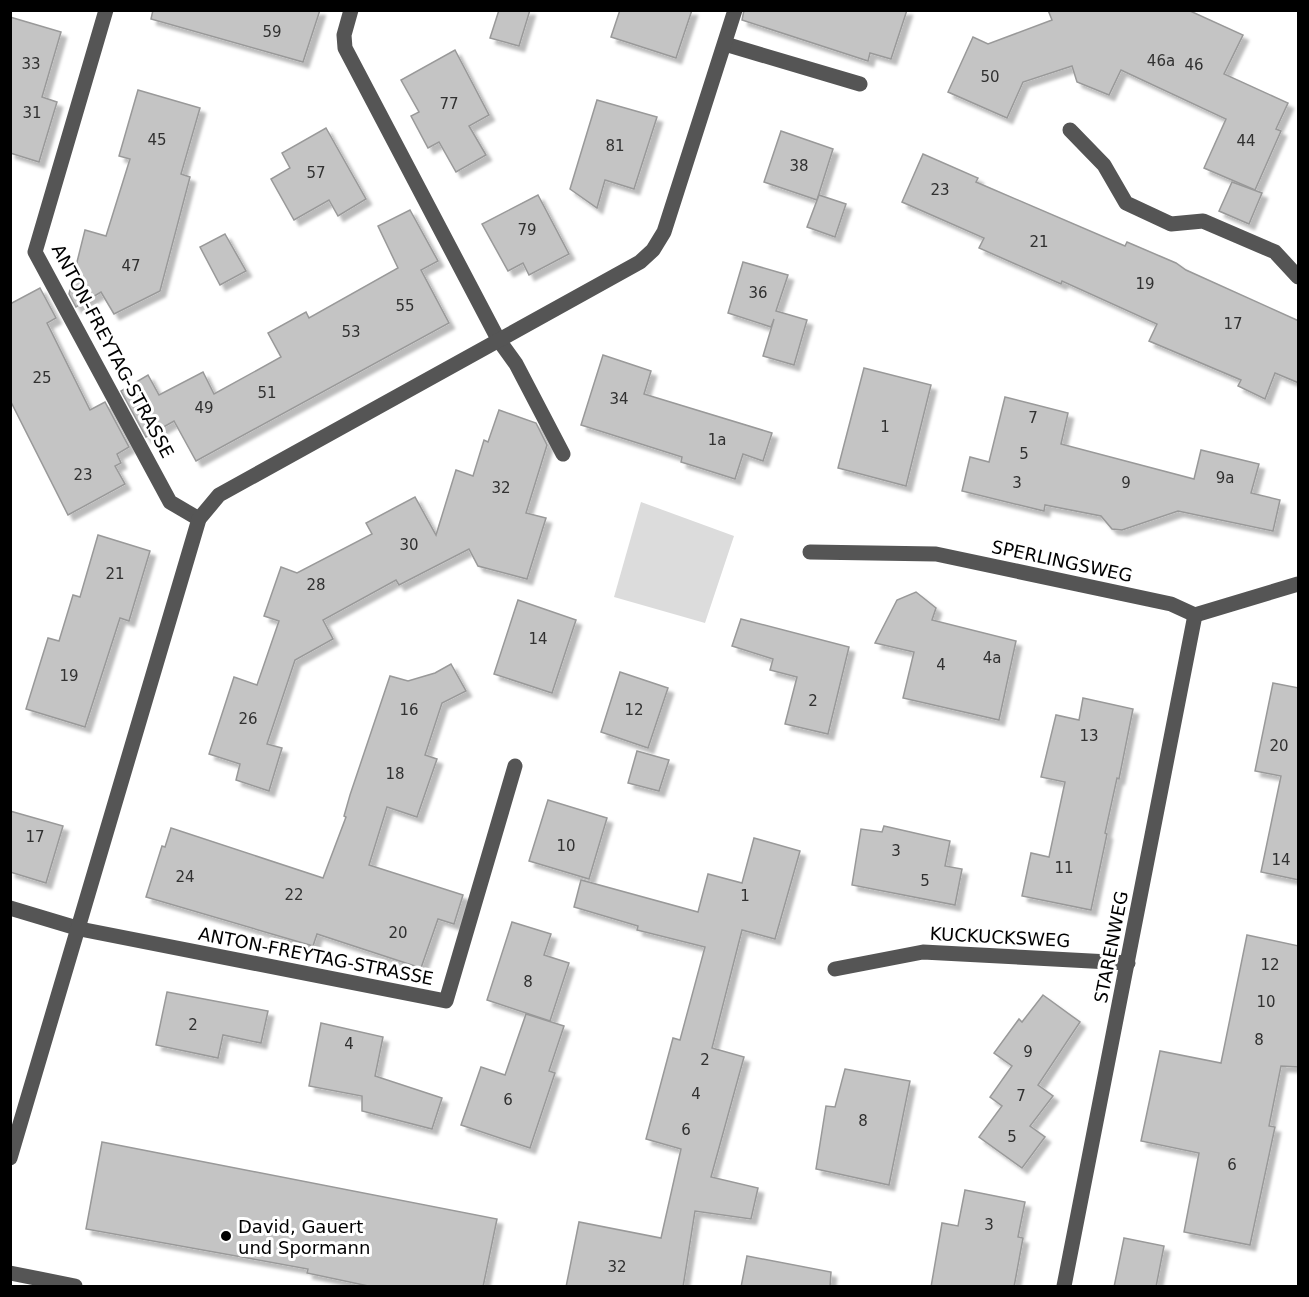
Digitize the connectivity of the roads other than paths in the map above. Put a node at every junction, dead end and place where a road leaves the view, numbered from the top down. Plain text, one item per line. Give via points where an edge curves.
1 (106, 10) edge
2 (351, 10) edge
3 (735, 10) edge
4 (725, 44) junction
5 (860, 84) dead end
6 (1070, 130) dead end
7 (1299, 277) edge
8 (498, 339) junction
9 (563, 454) dead end
10 (199, 519) junction
11 (810, 552) dead end
12 (1299, 584) edge
13 (1195, 615) junction
14 (515, 766) dead end
15 (10, 908) edge
16 (80, 929) junction
17 (1128, 963) junction
18 (835, 969) dead end
19 (10, 1158) edge
20 (10, 1273) edge
21 (75, 1287) edge
22 (1064, 1287) edge

1 - 10 street, ANTON-FREYTAG-STRASSE via 35,252 170,502
2 - 8 street via 344,35 345,48
3 - 4 street
4 - 5 street
4 - 8 street via 664,232 653,250 640,262
6 - 7 street via 1104,165 1126,203 1171,224 1203,221 1275,252
8 - 9 street via 516,364
8 - 10 street via 219,495
10 - 16 street
11 - 13 street, SPERLINGSWEG via 936,554 1172,604
12 - 13 street
13 - 17 street, STARENWEG
14 - 16 street, ANTON-FREYTAG-STRASSE via 446,1001
15 - 16 street, ANTON-FREYTAG-STRASSE
16 - 19 street
17 - 18 street, KUCKUCKSWEG via 923,952
17 - 22 street, STARENWEG
20 - 21 street

